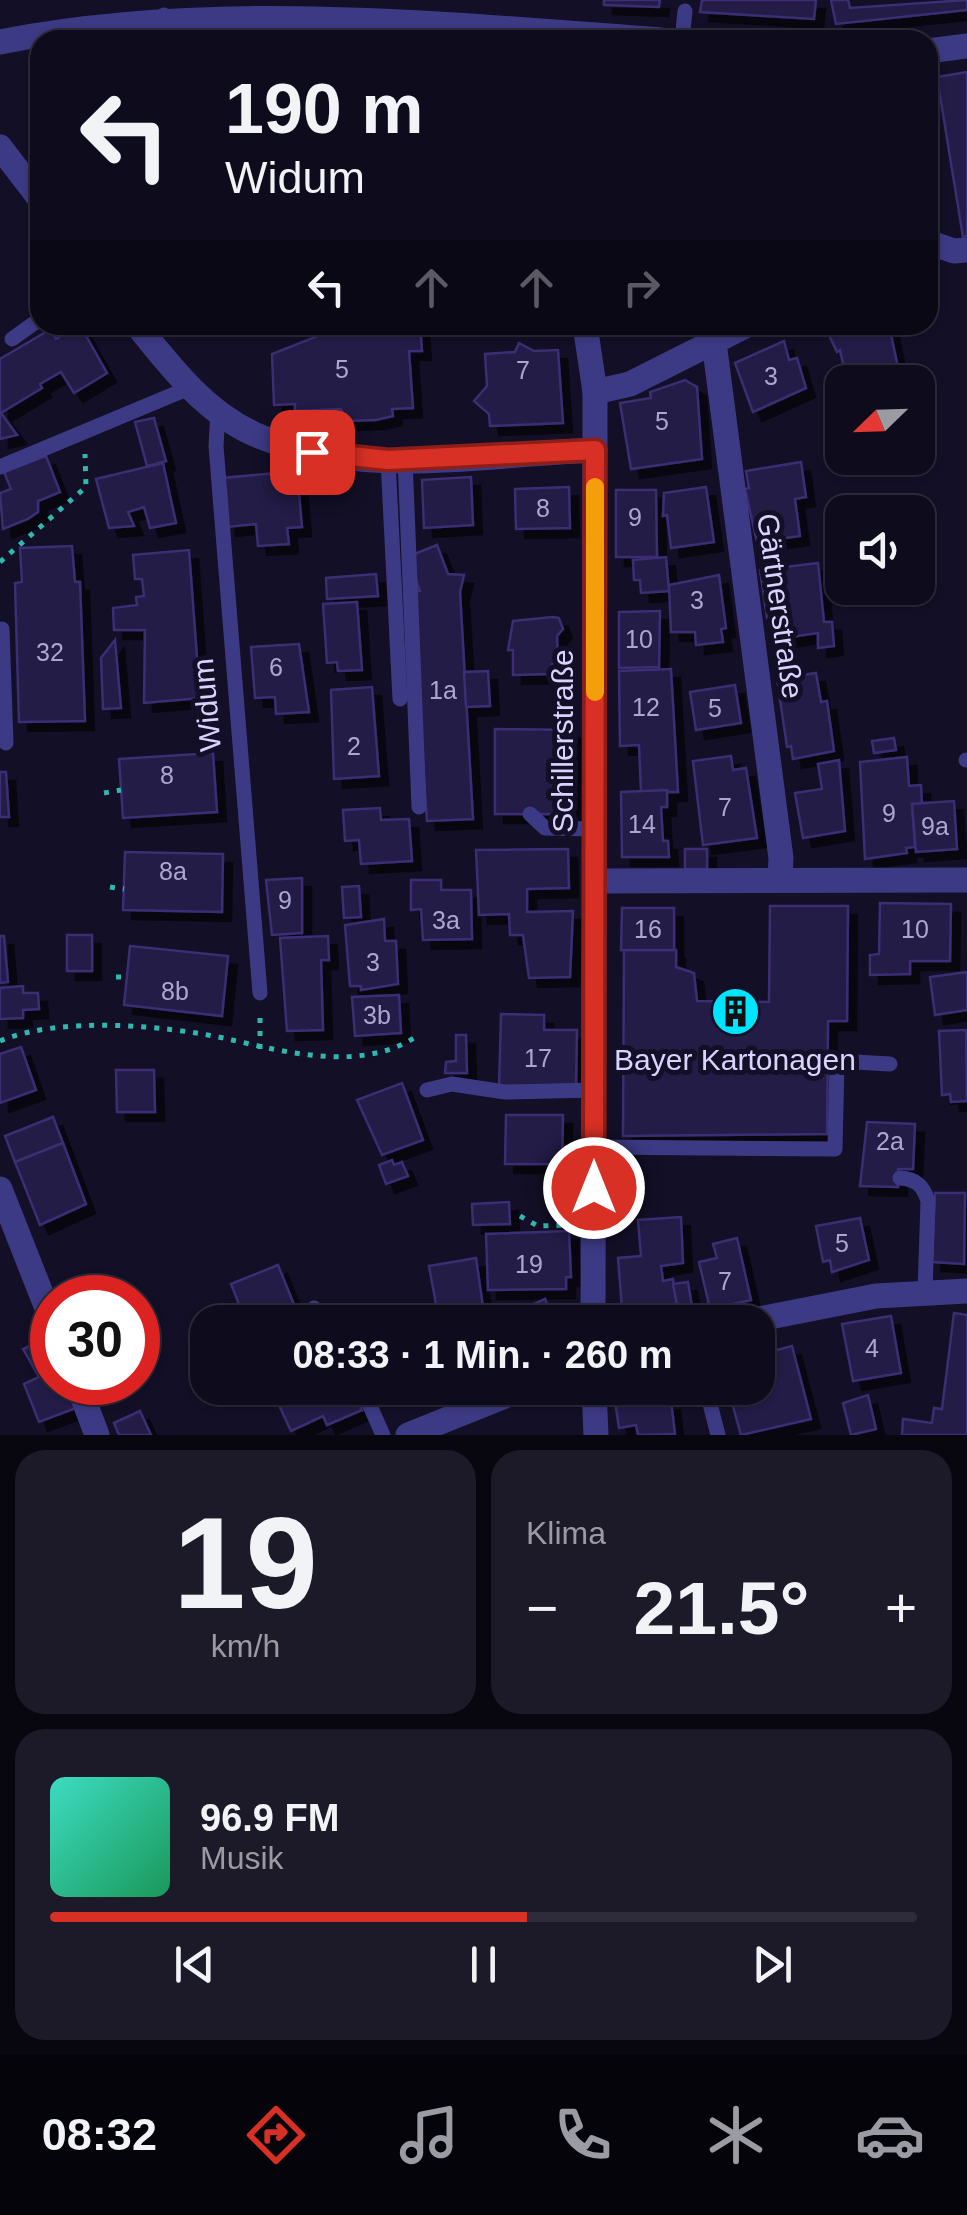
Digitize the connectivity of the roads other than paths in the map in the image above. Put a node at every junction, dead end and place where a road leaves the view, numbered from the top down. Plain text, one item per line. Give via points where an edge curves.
1 (75, 11) edge
2 (685, 11) dead end
3 (168, 27) edge
4 (487, 30) edge
5 (683, 30) edge
6 (0, 42) edge
7 (967, 46) edge
8 (938, 49) edge
9 (0, 147) edge
10 (30, 186) edge
11 (30, 326) edge
12 (145, 335) edge
13 (587, 335) edge
14 (727, 335) edge
15 (12, 339) dead end
16 (714, 342) junction
17 (188, 388) junction
18 (595, 392) junction
19 (218, 411) junction
20 (595, 450) junction
21 (396, 459) junction
22 (0, 467) edge
23 (2, 629) edge
24 (400, 699) dead end
25 (6, 743) dead end
26 (419, 808) dead end
27 (530, 814) dead end
28 (595, 829) junction
29 (780, 879) junction
30 (967, 880) edge
31 (595, 881) junction
32 (260, 993) road end
33 (890, 1064) dead end
34 (427, 1090) dead end
35 (594, 1090) junction
36 (594, 1148) junction
37 (900, 1178) dead end
38 (0, 1189) edge
39 (34, 1275) edge
40 (967, 1291) edge
41 (925, 1292) junction
42 (593, 1305) edge
43 (775, 1315) edge
44 (86, 1405) edge
45 (369, 1405) edge
46 (483, 1405) edge
47 (595, 1405) edge
48 (710, 1405) edge
49 (97, 1435) edge
50 (382, 1435) edge
51 (408, 1435) edge
52 (596, 1435) edge
53 (718, 1435) edge

1 - 3 street
1 - 6 street
2 - 5 lane
3 - 4 street via 336,14
7 - 8 street
9 - 10 street
11 - 15 lane
12 - 17 street
13 - 18 street, Schillerstraße
14 - 16 street
16 - 18 street via 630,384
16 - 29 street, Gärtnerstraße
17 - 19 street
17 - 22 lane
18 - 20 street, Schillerstraße
19 - 21 street via 254,434 312,452
19 - 32 lane, Widum
20 - 21 street
20 - 28 street, Schillerstraße
21 - 24 lane
21 - 26 lane
23 - 25 lane
27 - 28 lane via 545,828
28 - 31 street, Schillerstraße
29 - 30 street
29 - 31 street
31 - 35 street, Schillerstraße
33 - 36 lane via 837,1061 835,1149
34 - 35 lane via 452,1084 505,1092
35 - 36 street, Schillerstraße
36 - 42 street, Schillerstraße
37 - 41 lane via 924,1188 928,1201
38 - 39 street
40 - 41 street
41 - 43 street
44 - 49 street
45 - 50 lane
46 - 51 street
47 - 52 street
48 - 53 lane

